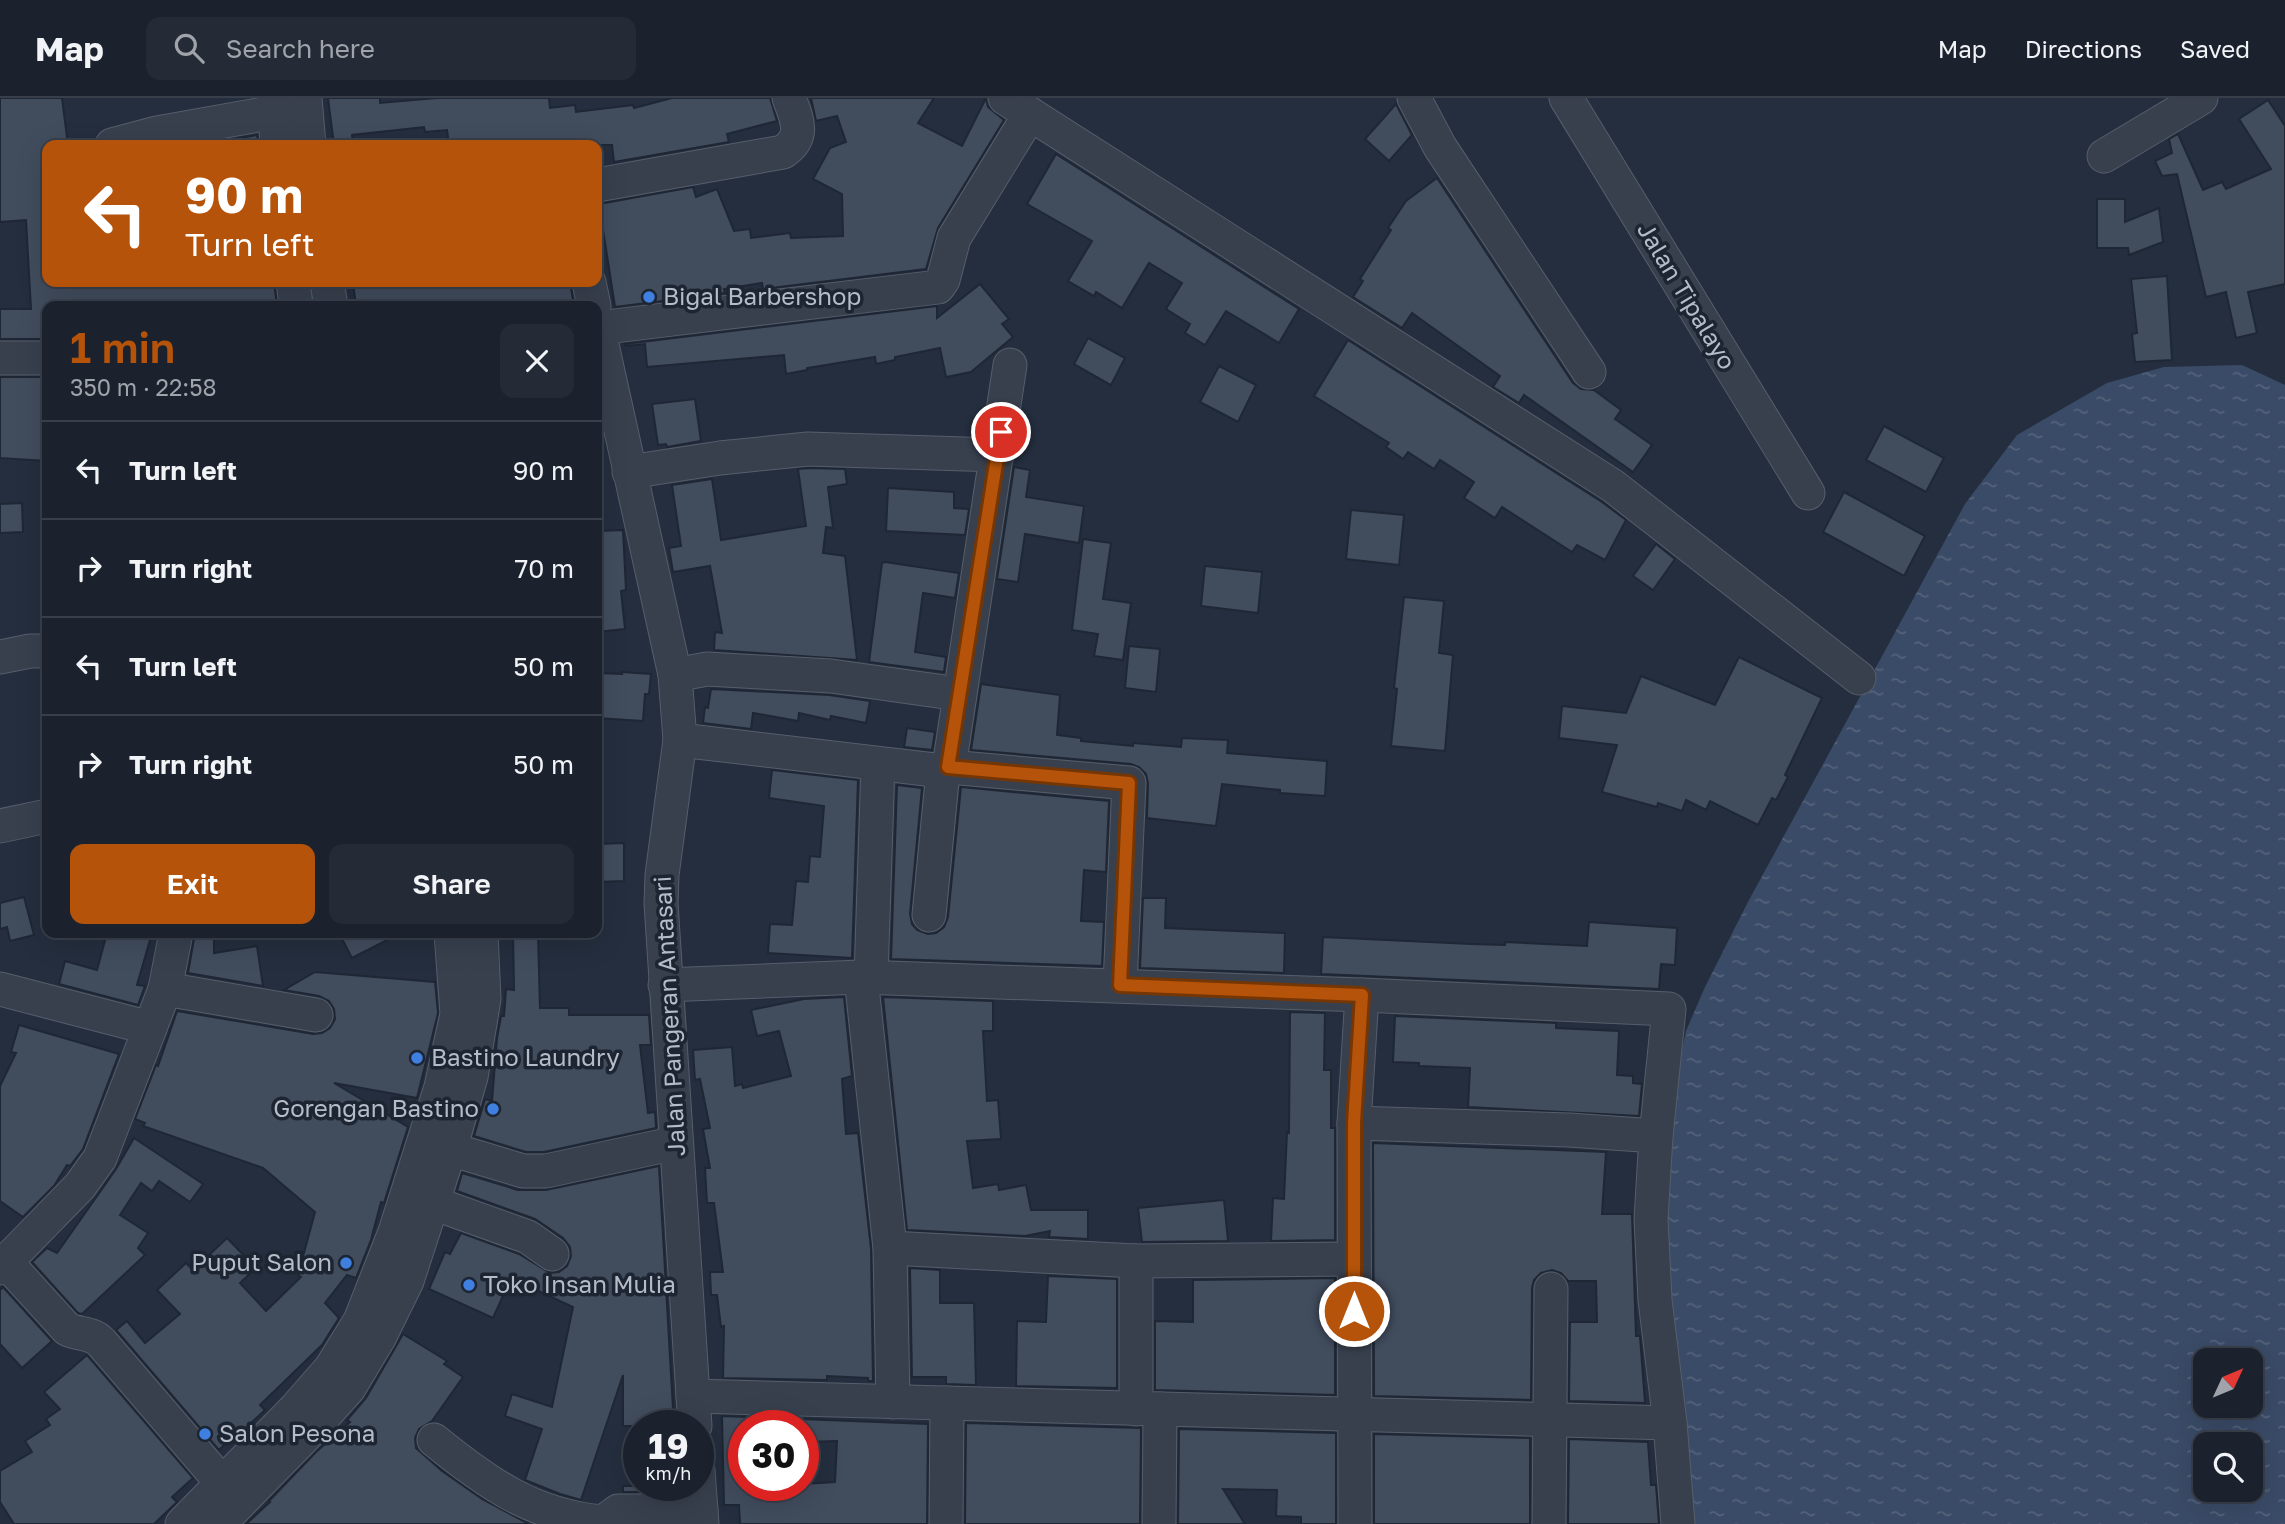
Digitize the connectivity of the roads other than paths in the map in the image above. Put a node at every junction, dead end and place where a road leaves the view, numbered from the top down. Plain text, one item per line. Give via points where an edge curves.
1 (305, 98) edge
2 (789, 98) edge
3 (1414, 98) edge
4 (1566, 98) edge
5 (2201, 98) edge
6 (274, 105) edge
7 (1018, 106) edge
8 (131, 140) edge
9 (277, 140) edge
10 (309, 140) edge
11 (2105, 156) dead end
12 (602, 184) edge
13 (602, 318) edge
14 (602, 347) edge
15 (0, 358) edge
16 (42, 358) edge
17 (1010, 365) dead end
18 (1589, 372) dead end
19 (998, 455) junction
20 (629, 472) junction
21 (1808, 493) dead end
22 (2, 650) edge
23 (42, 651) edge
24 (675, 676) junction
25 (1859, 678) dead end
26 (959, 694) junction
27 (680, 740) junction
28 (878, 765) junction
29 (946, 769) junction
30 (42, 817) edge
31 (0, 826) edge
32 (929, 915) dead end
33 (175, 938) edge
34 (452, 938) edge
35 (481, 938) edge
36 (866, 977) junction
37 (666, 985) junction
38 (1120, 985) junction
39 (0, 989) edge
40 (165, 989) junction
41 (1362, 995) junction
42 (316, 1015) dead end
43 (150, 1028) junction
44 (1354, 1123) junction
45 (1656, 1136) junction
46 (676, 1143) junction
47 (450, 1149) junction
48 (433, 1203) junction
49 (890, 1248) junction
50 (552, 1254) dead end
51 (1354, 1259) junction
52 (1136, 1261) junction
53 (3, 1265) edge
54 (1551, 1289) dead end
55 (893, 1402) junction
56 (947, 1403) junction
57 (1148, 1409) junction
58 (694, 1410) edge
59 (714, 1410) edge
60 (1355, 1416) junction
61 (1549, 1419) junction
62 (1670, 1423) junction
63 (433, 1440) dead end
64 (230, 1511) edge
65 (701, 1517) edge
66 (182, 1524) edge
67 (946, 1524) edge
68 (1159, 1524) edge
69 (1355, 1524) edge
70 (1549, 1524) edge
71 (1678, 1524) edge

1 - 10 street
2 - 12 street via 799,132 783,152
3 - 18 street via 1440,147
4 - 21 street, Jalan Tipalayo
5 - 11 street
6 - 8 street
6 - 9 street
7 - 13 street via 954,238 938,287
7 - 25 street via 1613,486
14 - 20 street, Jalan Pangeran Antasari
15 - 16 street
17 - 19 street
19 - 20 street via 808,449
19 - 26 street
20 - 24 street, Jalan Pangeran Antasari
22 - 23 street
24 - 26 street via 707,669 831,676
24 - 27 street, Jalan Pangeran Antasari
26 - 29 street
27 - 28 street
27 - 37 street, Jalan Pangeran Antasari via 662,876
28 - 29 street
28 - 36 street
29 - 32 street
29 - 38 street via 1129,783
30 - 31 street
33 - 40 street
34 - 64 street via 457,1014 441,1087 395,1232 360,1321 331,1368 295,1409
35 - 47 street via 484,999 471,1077
36 - 37 street
36 - 38 street
36 - 49 street
37 - 46 street, Jalan Pangeran Antasari
38 - 41 street
39 - 43 street
40 - 42 street
40 - 43 street
41 - 44 street
41 - 45 street via 1669,1009
43 - 53 street via 92,1171
44 - 45 street
44 - 51 street
45 - 62 street via 1651,1261
46 - 47 street via 547,1171 523,1171
46 - 58 street, Jalan Pangeran Antasari
47 - 48 street
48 - 50 street via 528,1237
48 - 64 street via 407,1281 349,1388
49 - 52 street
49 - 55 street
51 - 52 street
51 - 60 street
52 - 57 street
53 - 64 street via 67,1329 96,1337
54 - 61 street
55 - 56 street
55 - 59 street
56 - 57 street
56 - 67 street
57 - 60 street
57 - 68 street
60 - 61 street
60 - 69 street
61 - 62 street
61 - 70 street
62 - 71 street
63 - 65 street via 480,1477 557,1515 603,1522 618,1511
64 - 66 street

